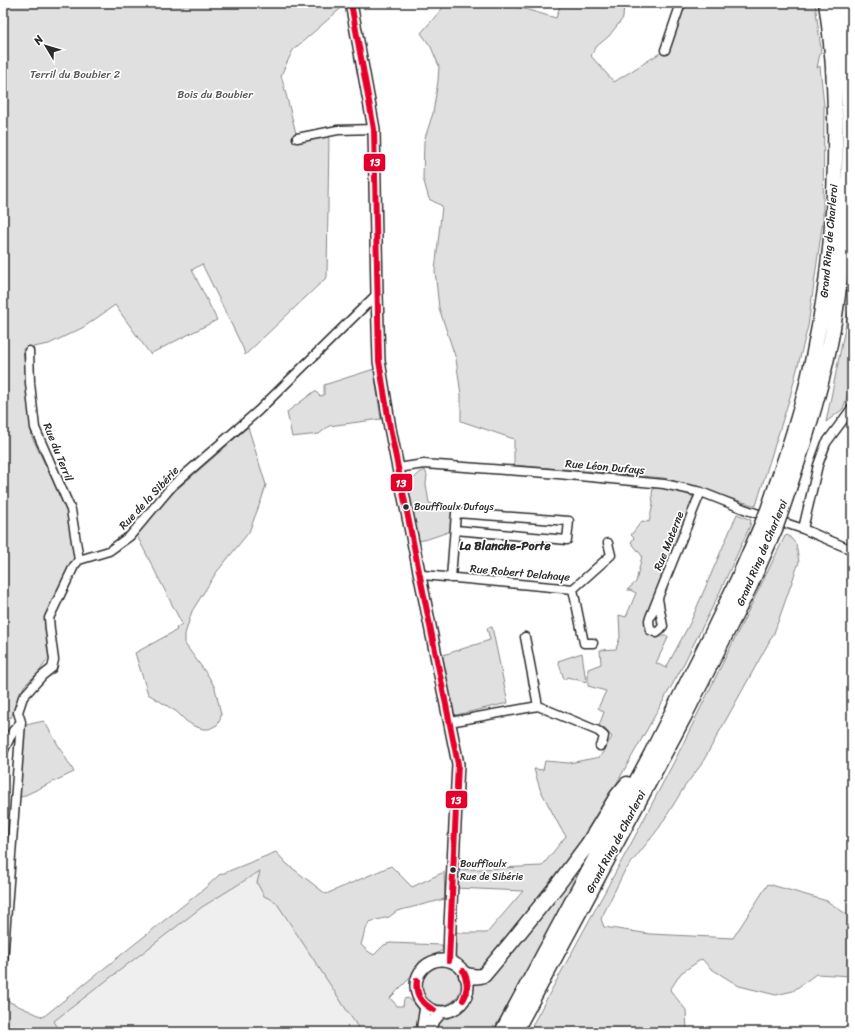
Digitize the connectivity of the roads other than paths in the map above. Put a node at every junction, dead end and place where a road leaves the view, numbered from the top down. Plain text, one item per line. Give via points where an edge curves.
1 (351, 3) edge
2 (681, 3) edge
3 (826, 3) edge
4 (840, 3) edge
5 (665, 50) dead end
6 (374, 129) junction
7 (297, 138) dead end
8 (377, 294) junction
9 (29, 351) dead end
10 (852, 408) edge
11 (398, 468) junction
12 (701, 492) junction
13 (774, 513) junction
14 (769, 527) junction
15 (803, 529) junction
16 (455, 530) junction
17 (608, 543) dead end
18 (852, 550) edge
19 (79, 560) junction
20 (419, 576) junction
21 (451, 578) junction
22 (573, 589) junction
23 (658, 599) dead end
24 (525, 637) dead end
25 (593, 643) dead end
26 (538, 706) junction
27 (21, 722) junction
28 (450, 722) junction
29 (600, 746) dead end
30 (3, 752) edge
31 (651, 754) junction
32 (449, 960) junction
33 (3, 962) edge
34 (466, 975) junction
35 (426, 1006) junction
36 (441, 1012) junction
37 (422, 1032) edge
38 (429, 1032) edge
39 (502, 1032) edge
40 (514, 1032) edge

1 - 6 street
2 - 5 street
3 - 13 highway, Grand Ring de Charleroi via 834,77 836,127 832,235 817,339
4 - 13 highway, Grand Ring de Charleroi via 848,78 849,184 839,290 828,351 804,446
6 - 7 street via 338,130
6 - 8 street
8 - 11 street via 380,361
8 - 19 street, Rue de la Sibérie via 258,411 173,485 130,536 109,550
9 - 19 street, Rue du Terril via 35,428 71,510
10 - 15 street via 826,443 818,465
11 - 12 street, Rue Léon Dufays via 424,464 540,473 664,484
11 - 20 street
12 - 15 street, Rue Léon Dufays
12 - 23 street, Rue Materne
13 - 14 highway, Grand Ring de Charleroi, bridge
14 - 31 highway, Grand Ring de Charleroi via 738,580
14 - 40 highway, Grand Ring de Charleroi via 750,586 687,710
15 - 18 street, Rue Léon Dufays
16 - 16 street via 567,540 569,521 456,513
16 - 21 street
17 - 22 street, Rue Robert Delahaye via 610,555
19 - 27 street via 49,618 54,660 52,668 23,697 18,712
20 - 21 street, Rue Robert Delahaye
20 - 28 street
21 - 22 street, Rue Robert Delahaye
22 - 25 street via 584,644
24 - 26 street
26 - 28 street
26 - 29 street via 598,731 604,736
27 - 30 street via 13,731
27 - 33 street
28 - 32 street via 458,764
31 - 34 highway via 617,796 588,844 510,944 484,975
31 - 39 highway, Grand Ring de Charleroi
32 - 34 street via 460,967
32 - 35 street via 431,962 419,974 417,992
34 - 36 street via 468,988 464,1000 454,1009
35 - 36 street
35 - 37 street
36 - 38 street via 431,1024

